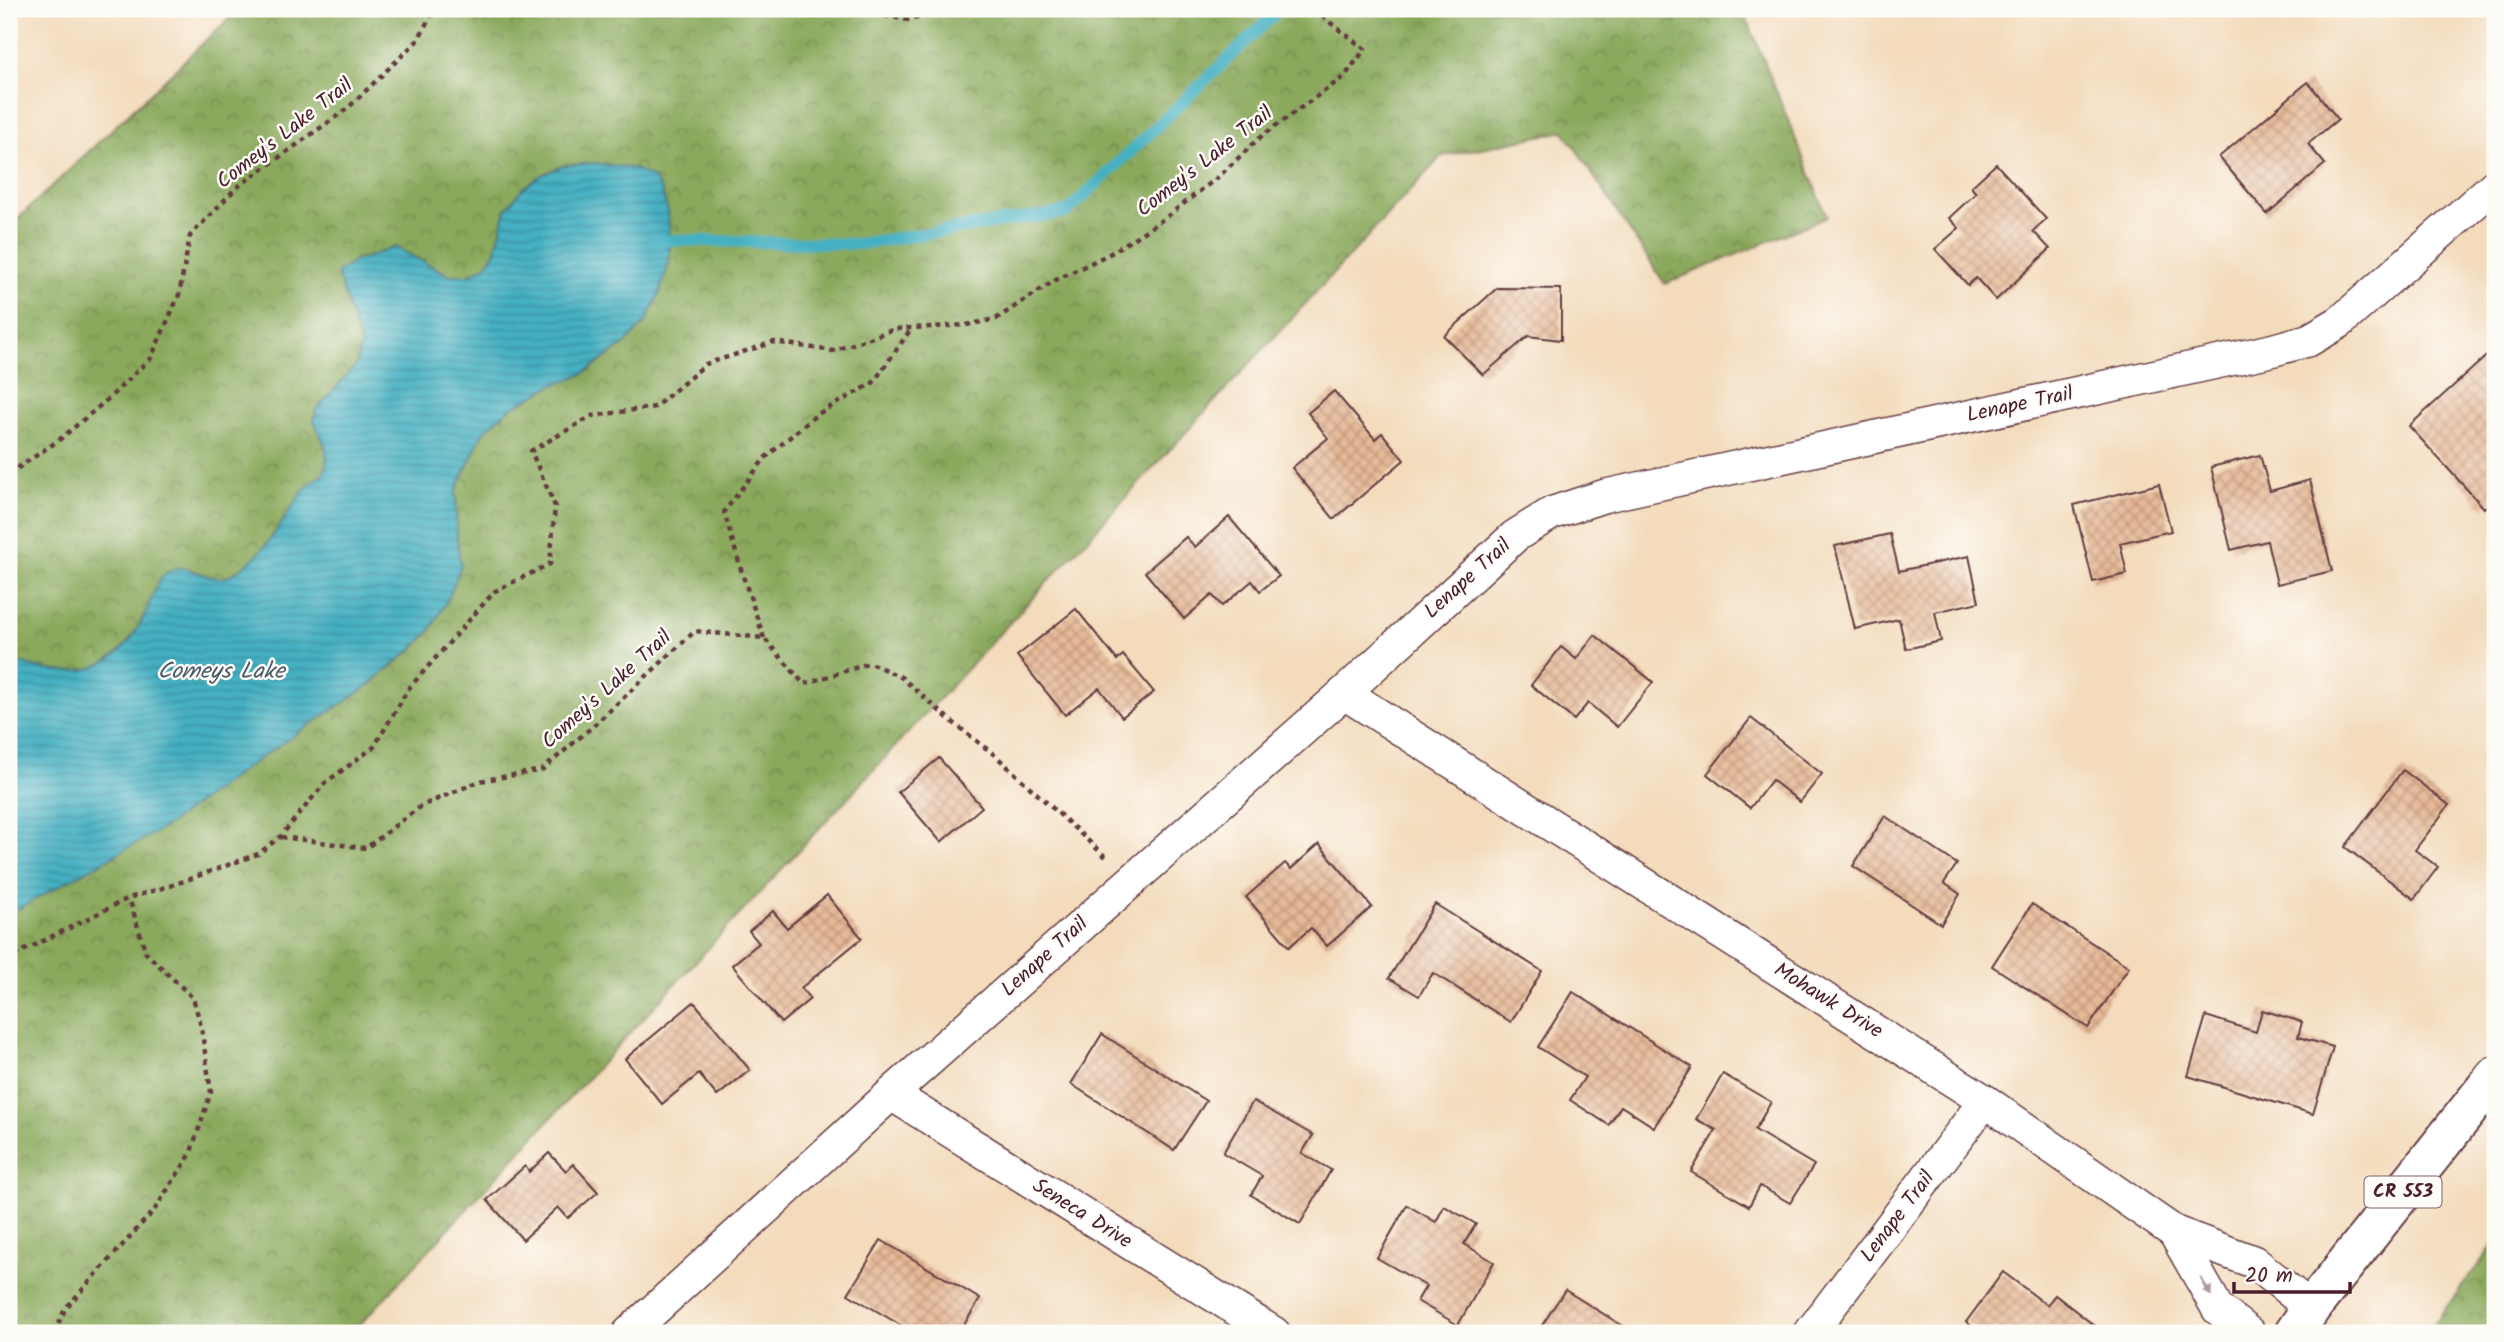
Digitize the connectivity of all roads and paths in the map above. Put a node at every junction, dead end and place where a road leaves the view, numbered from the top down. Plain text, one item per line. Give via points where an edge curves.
1 (434, 9) edge
2 (845, 9) edge
3 (955, 9) edge
4 (1312, 9) edge
5 (2495, 185) edge
6 (912, 328) junction
7 (9, 474) edge
8 (764, 638) junction
9 (1343, 693) junction
10 (280, 837) junction
11 (1111, 862) dead end
12 (129, 898) junction
13 (9, 983) edge
14 (2495, 1076) edge
15 (891, 1094) junction
16 (1985, 1101) junction
17 (2174, 1232) junction
18 (2303, 1321) edge
19 (54, 1333) edge
20 (629, 1333) edge
21 (1274, 1333) edge
22 (1810, 1333) edge
23 (2249, 1333) edge

1 - 7 path, Comey's Lake Trail via 418,40 357,100 236,188 190,236 179,295 151,358 60,440
2 - 3 path via 909,20
4 - 6 path, Comey's Lake Trail via 1365,50 1345,76 1263,135 1165,218 1111,253 1054,281 996,319
5 - 9 street, Lenape Trail via 2340,323 2309,340 1604,496 1552,513 1515,536
6 - 8 path via 873,383 816,415 765,458 724,512
6 - 10 path, Comey's Lake Trail via 895,329 833,351 774,342 706,364 655,407 592,415 531,451 555,506 550,565 495,591 409,688 374,747 325,783
8 - 10 path, Comey's Lake Trail via 695,631 542,770 481,781 421,806 366,848
8 - 11 path via 804,684 870,663 901,677 996,756
9 - 15 street, Lenape Trail
9 - 16 street, Mohawk Drive
10 - 12 path, Comey's Lake Trail via 258,854
12 - 13 path, Comey's Lake Trail via 11,957
12 - 19 path via 146,953 193,998 211,1092 190,1155 162,1198 65,1309
14 - 18 main road, CR 553
15 - 20 street, Lenape Trail
15 - 21 street, Seneca Drive
16 - 17 street, Mohawk Drive
16 - 22 street, Lenape Trail
17 - 18 street, Mohawk Drive via 2254,1262
17 -> 23 street via 2218,1309

